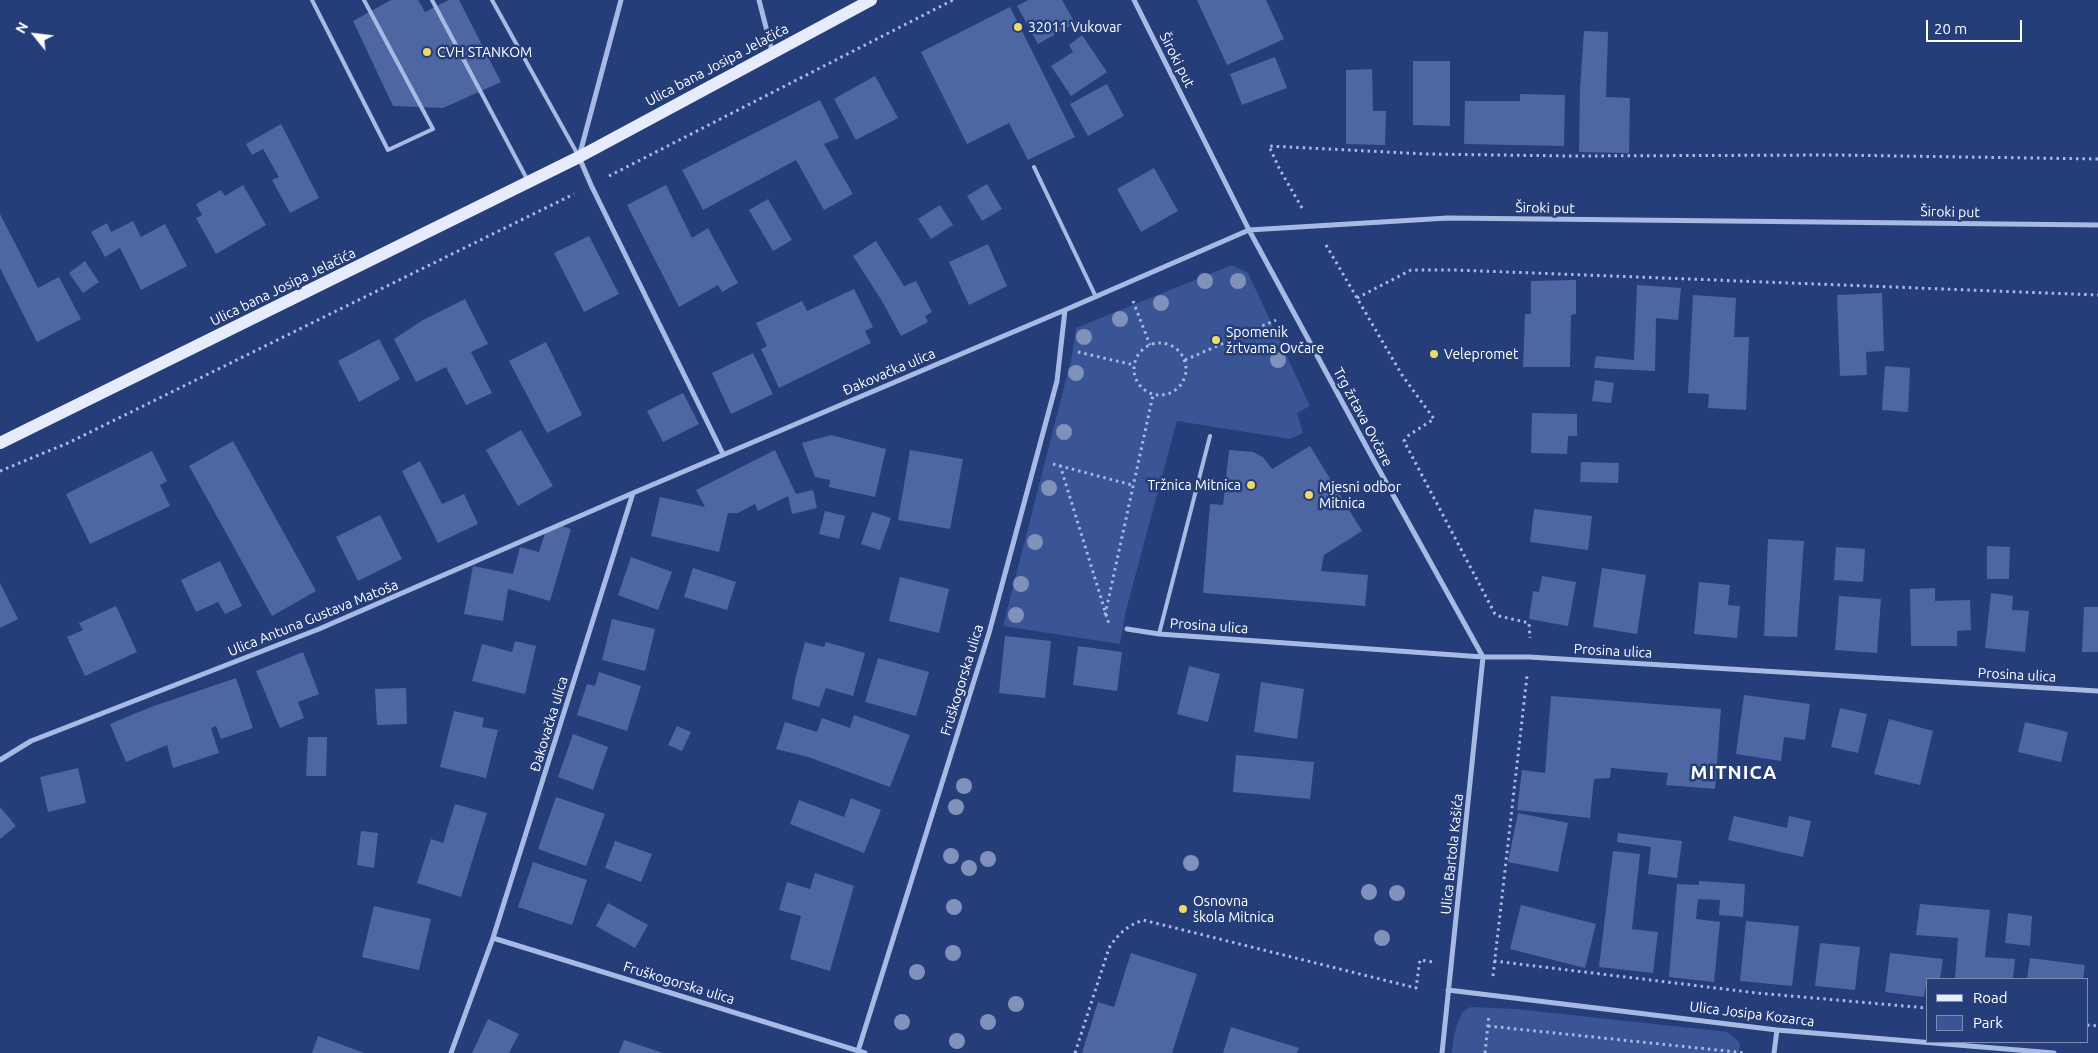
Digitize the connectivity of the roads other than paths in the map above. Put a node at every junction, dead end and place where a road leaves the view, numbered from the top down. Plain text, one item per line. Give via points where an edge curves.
1 (312, 0) edge
2 (364, 0) edge
3 (432, 0) edge
4 (492, 0) edge
5 (621, 0) edge
6 (759, 0) edge
7 (871, 0) edge
8 (1134, 0) edge
9 (772, 52) junction
10 (579, 157) junction
11 (1034, 167) dead end
12 (529, 182) junction
13 (2098, 225) edge
14 (1249, 230) junction
15 (1096, 297) junction
16 (1065, 310) junction
17 (1210, 436) dead end
18 (0, 443) edge
19 (722, 454) junction
20 (633, 493) junction
21 (1127, 629) road end
22 (1158, 634) junction
23 (1483, 657) junction
24 (2098, 691) edge
25 (0, 760) edge
26 (494, 938) junction
27 (1448, 990) junction
28 (1777, 1030) junction
29 (1926, 1042) edge
30 (1934, 1043) edge
31 (858, 1050) junction
32 (451, 1053) edge
33 (865, 1053) edge
34 (1442, 1053) edge
35 (1774, 1053) edge
36 (2054, 1053) edge

1 - 2 lane via 388,150 433,129
3 - 12 lane
4 - 10 lane
5 - 10 street
6 - 9 street
7 - 9 main road, Ulica bana Josipa Jelačića
8 - 14 street, Široki put
9 - 10 main road, Ulica bana Josipa Jelačića
10 - 12 main road, Ulica bana Josipa Jelačića
10 - 19 street
11 - 15 lane
12 - 18 main road, Ulica bana Josipa Jelačića
13 - 14 street, Široki put via 1448,218
14 - 15 street
14 - 23 street, Trg žrtava Ovčare
15 - 16 street
16 - 19 street, Đakovačka ulica
16 - 31 street, Fruškogorska ulica via 1057,381 989,633
17 - 22 lane
19 - 20 street, Đakovačka ulica
20 - 25 street, Ulica Antuna Gustava Matoša via 319,629 31,741
20 - 26 street, Đakovačka ulica
21 - 22 street, Prosina ulica
22 - 23 street, Prosina ulica
23 - 24 street, Prosina ulica via 1529,657
23 - 27 street, Ulica Bartola Kašića
26 - 31 street, Fruškogorska ulica
26 - 32 street, Đakovačka ulica
27 - 28 street, Ulica Josipa Kozarca
27 - 34 street, Ulica Bartola Kašića
28 - 29 street, Ulica Josipa Kozarca
28 - 35 street
30 - 36 street, Ulica Josipa Kozarca
31 - 33 street, Fruškogorska ulica

